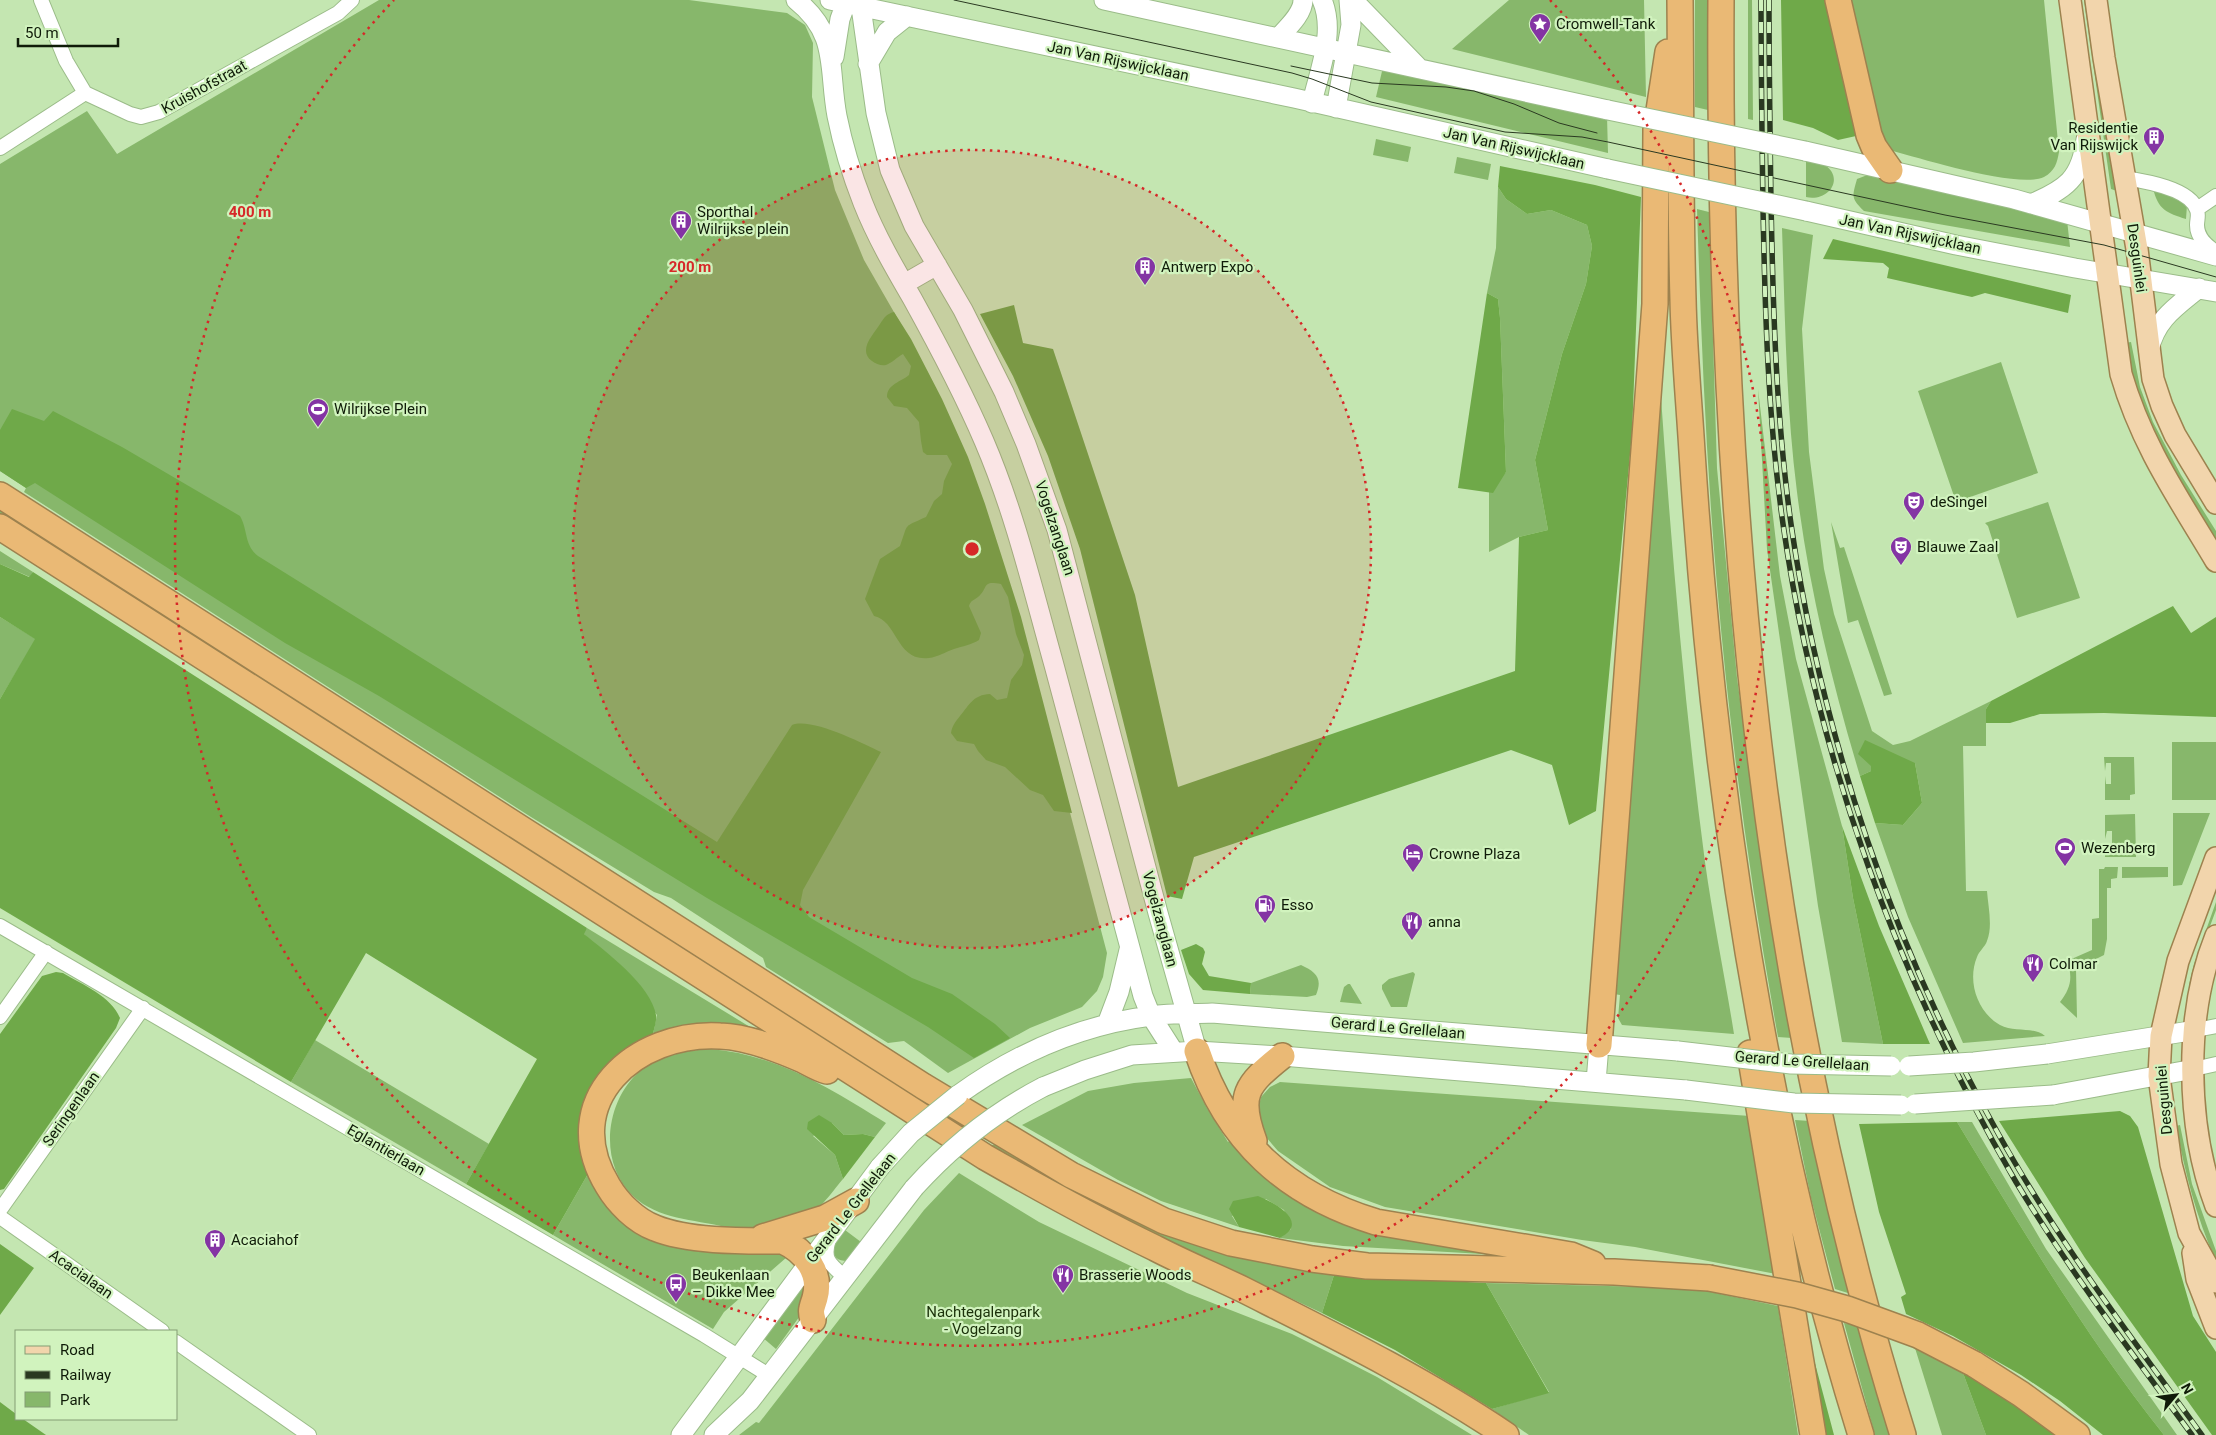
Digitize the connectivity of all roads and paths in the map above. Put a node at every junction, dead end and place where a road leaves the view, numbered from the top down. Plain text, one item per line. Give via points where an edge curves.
1 (42, 0) edge
2 (352, 0) edge
3 (796, 0) edge
4 (1104, 0) edge
5 (1303, 0) edge
6 (1322, 0) edge
7 (1349, 0) edge
8 (1353, 0) edge
9 (1678, 0) edge
10 (1721, 0) edge
11 (1838, 0) edge
12 (2070, 0) edge
13 (2096, 0) edge
14 (848, 2) edge
15 (907, 16) junction
16 (1278, 38) junction
17 (1325, 48) junction
18 (1346, 53) junction
19 (868, 64) junction
20 (832, 69) junction
21 (1420, 69) junction
22 (84, 93) junction
23 (1312, 102) junction
24 (1336, 108) junction
25 (2087, 133) junction
26 (0, 148) edge
27 (1890, 170) junction
28 (2125, 178) junction
29 (2216, 196) edge
30 (2031, 204) junction
31 (2197, 209) junction
32 (2100, 223) junction
33 (2133, 232) junction
34 (2216, 254) edge
35 (937, 265) junction
36 (2107, 273) junction
37 (2140, 278) junction
38 (904, 284) junction
39 (2208, 290) edge
40 (2148, 354) junction
41 (0, 494) edge
42 (2216, 503) edge
43 (0, 527) edge
44 (2216, 561) edge
45 (1700, 580) junction
46 (2216, 858) edge
47 (0, 926) edge
48 (2216, 936) edge
49 (1129, 949) junction
50 (46, 952) junction
51 (143, 1008) junction
52 (1186, 1014) junction
53 (1151, 1016) junction
54 (0, 1017) edge
55 (1107, 1024) junction
56 (2206, 1028) edge
57 (2161, 1036) junction
58 (1599, 1045) junction
59 (1186, 1052) junction
60 (1282, 1056) junction
61 (2216, 1064) edge
62 (2194, 1069) junction
63 (852, 1072) junction
64 (2159, 1076) junction
65 (1596, 1082) junction
66 (1259, 1155) junction
67 (856, 1201) junction
68 (2216, 1206) edge
69 (0, 1210) edge
70 (0, 1217) edge
71 (2189, 1233) junction
72 (830, 1236) junction
73 (748, 1241) junction
74 (809, 1263) junction
75 (1614, 1272) junction
76 (846, 1278) junction
77 (2216, 1282) edge
78 (813, 1320) junction
79 (2216, 1328) edge
80 (161, 1330) edge
81 (178, 1343) edge
82 (739, 1357) junction
83 (770, 1376) junction
84 (309, 1435) edge
85 (681, 1435) edge
86 (714, 1435) edge
87 (1506, 1435) edge
88 (1813, 1435) edge
89 (1862, 1435) edge
90 (1903, 1435) edge
91 (2077, 1435) edge

1 - 22 street via 66,61
2 - 22 street, Kruishofstraat via 338,14 160,112 141,117
3 - 20 street via 821,26
4 - 16 street
5 - 16 street via 1299,12
6 - 17 street via 1328,24
7 - 18 street via 1351,25
8 - 21 street
9 - 45 highway via 1683,300
9 - 58 highway via 1656,130 1655,304
10 - 90 highway via 1725,290 1736,496 1766,799 1786,938 1812,1082 1846,1232
11 - 27 highway via 1869,135
12 - 25 main road, Desguinlei
13 - 28 main road, Desguinlei
14 - 15 street, Jan Van Rijswijcklaan
14 - 19 street, Vogelzanglaan
14 - 20 street via 838,25
15 - 19 street via 888,32
15 - 23 street, Jan Van Rijswijcklaan
16 - 17 street
17 - 18 street
17 - 23 street
18 - 21 street
18 - 24 street
19 - 35 street, Vogelzanglaan via 890,170 914,226
20 - 38 street via 837,114 847,157 881,244
21 - 27 street, bridge
22 - 26 street
23 - 24 street, Jan Van Rijswijcklaan
24 - 36 street, Jan Van Rijswijcklaan, bridge via 1965,246
25 - 30 street, Desguinlei via 2082,162 2070,182 2057,193
25 - 32 main road, Desguinlei
27 - 30 street
28 - 31 street via 2168,187
28 - 33 main road, Desguinlei
29 - 31 street
30 - 32 street
31 - 34 street via 2197,232
32 - 33 street
32 - 36 main road, Desguinlei
33 - 34 street
33 - 37 main road, Desguinlei
35 - 38 street
35 - 52 street, Vogelzanglaan via 1004,392 1057,530
36 - 37 street, Jan Van Rijswijcklaan
36 - 44 main road, Desguinlei via 2121,374 2131,407 2160,468
37 - 39 street, Jan Van Rijswijcklaan
37 - 40 main road, Desguinlei
38 - 49 street via 949,366 984,442 1020,539
39 - 40 street, Jan Van Rijswijcklaan via 2162,320 2152,335
40 - 42 main road, Desguinlei via 2162,406 2183,450
41 - 75 highway via 923,1086 1072,1176 1164,1221 1231,1243 1366,1266
43 - 63 highway
45 - 88 highway via 1691,635 1719,872
45 - 89 highway via 1719,758 1747,946 1780,1126 1808,1244
46 - 57 main road, Desguinlei via 2178,961
47 - 50 street, Eglantierlaan
48 - 56 main road, Desguinlei via 2204,972
49 - 53 street
49 - 55 street via 1119,992
50 - 51 street, Eglantierlaan
50 - 54 street
51 - 69 street, Seringenlaan
51 - 82 street, Eglantierlaan
52 - 53 street, Gerard Le Grellelaan
52 - 58 street, Gerard Le Grellelaan via 1212,1013
52 - 59 street, Vogelzanglaan
53 - 55 street, Gerard Le Grellelaan
53 - 59 street
55 - 67 street, Gerard Le Grellelaan, bridge via 1057,1040 974,1083 911,1134 880,1167
56 - 57 street, Gerard Le Grellelaan
56 - 62 main road, Desguinlei
57 - 58 street, Gerard Le Grellelaan, bridge via 2047,1054 1891,1066 1791,1064
57 - 64 main road, Desguinlei
58 - 65 street
59 - 60 street
59 - 66 highway
59 - 76 street, bridge via 1126,1057 1043,1087 1015,1102 940,1159
60 - 65 street
60 - 66 highway via 1255,1080 1246,1098 1245,1112
61 - 62 street
62 - 64 street
62 - 68 main road, Desguinlei via 2194,1112 2200,1152
63 - 73 highway via 826,1072 749,1040 700,1036 655,1046 620,1069 609,1082 593,1117 592,1134 599,1167 613,1194 637,1217 655,1228 697,1238
63 - 87 highway via 1039,1188 1370,1355
64 - 65 street, bridge via 2053,1095 1901,1105 1794,1103
64 - 71 main road, Desguinlei via 2171,1164
66 - 75 highway via 1280,1176 1354,1215 1399,1226 1571,1255
67 - 72 street, Gerard Le Grellelaan
67 - 73 highway via 825,1218
70 - 80 street, Acacialaan
71 - 77 main road, Desguinlei
71 - 79 main road via 2198,1279
72 - 74 street, Gerard Le Grellelaan
72 - 76 street via 826,1258
73 - 74 highway via 783,1241 800,1250
74 - 78 highway via 816,1287 810,1310
74 - 82 street, Gerard Le Grellelaan
75 - 91 highway, bridge via 1709,1278 1797,1295 1847,1309 1918,1335 1974,1364
76 - 78 street
78 - 83 street
81 - 84 street
82 - 83 street, Eglantierlaan
82 - 85 street, Gerard Le Grellelaan
83 - 86 street via 750,1401

